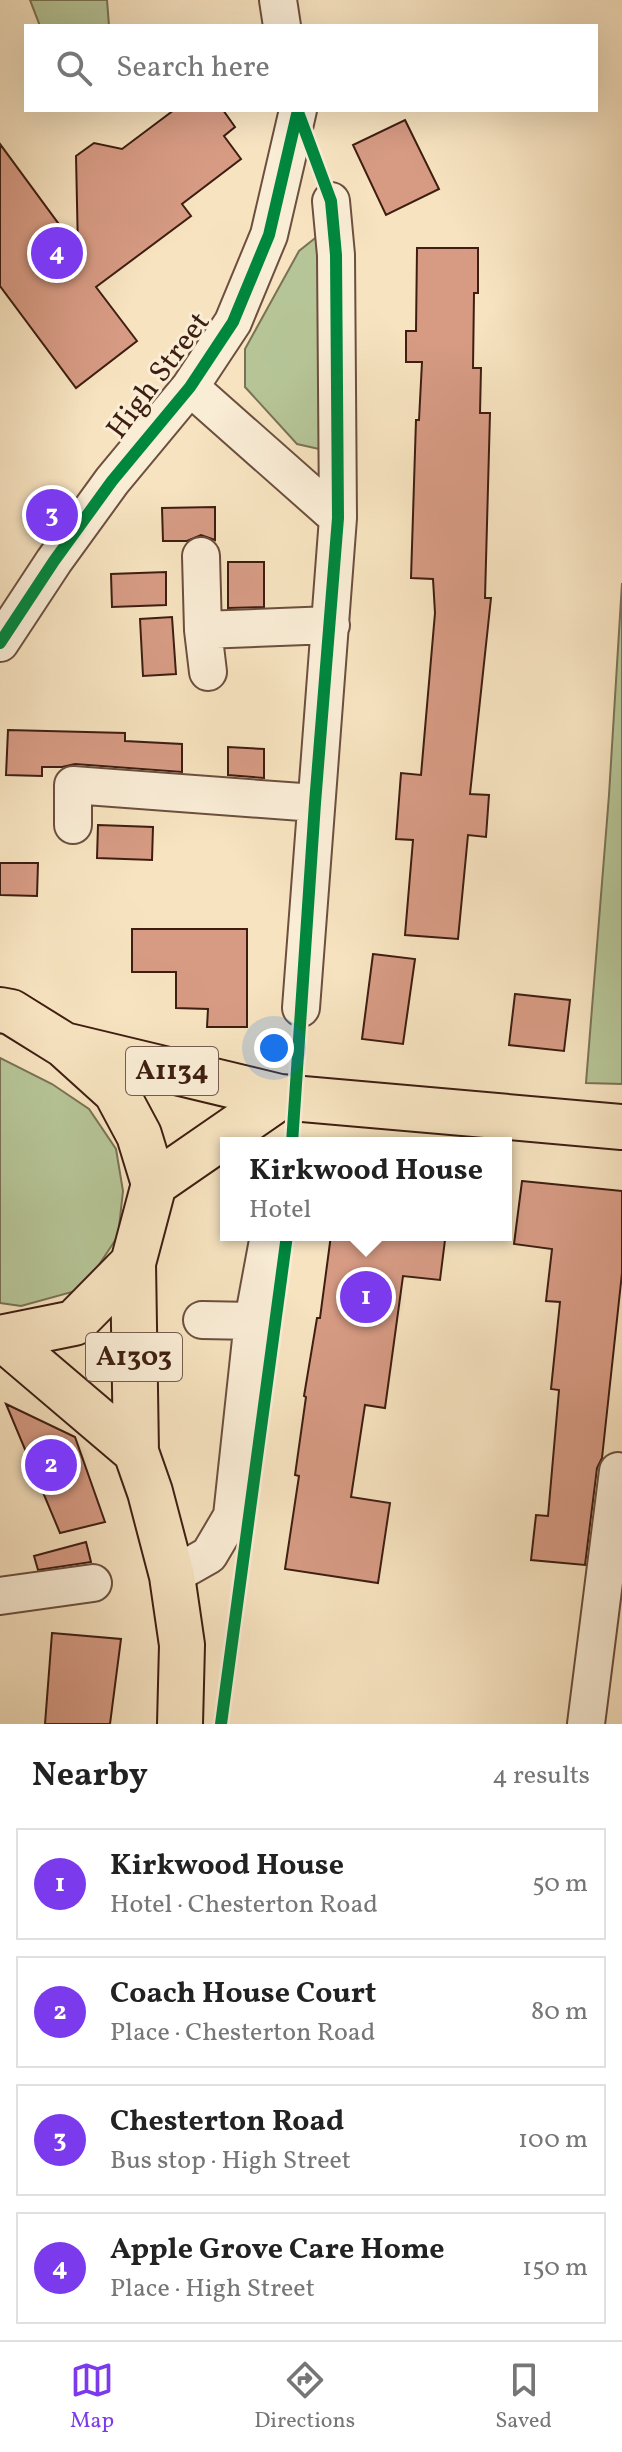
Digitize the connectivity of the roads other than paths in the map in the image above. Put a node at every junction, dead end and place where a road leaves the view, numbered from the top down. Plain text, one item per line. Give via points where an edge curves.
1 (278, 0) edge
2 (282, 24) edge
3 (298, 112) edge
4 (331, 201) dead end
5 (190, 387) junction
6 (338, 518) junction
7 (201, 556) dead end
8 (331, 625) junction
9 (203, 630) junction
10 (0, 643) edge
11 (208, 672) dead end
12 (315, 803) junction
13 (73, 825) dead end
14 (301, 1008) dead end
15 (0, 1010) edge
16 (64, 1045) junction
17 (280, 1097) junction
18 (622, 1127) edge
19 (222, 1137) edge
20 (220, 1138) edge
21 (154, 1184) junction
22 (268, 1241) edge
23 (133, 1263) junction
24 (202, 1320) dead end
25 (253, 1321) junction
26 (1, 1338) edge
27 (136, 1452) junction
28 (618, 1471) dead end
29 (172, 1576) junction
30 (93, 1583) dead end
31 (0, 1596) edge
32 (180, 1724) edge
33 (586, 1724) edge

1 - 2 street
3 - 5 street, High Street via 269,235 233,322
4 - 6 street
5 - 6 street
5 - 10 street, High Street via 112,481
6 - 8 street
7 - 9 street
8 - 9 street
8 - 12 street
9 - 11 street
12 - 13 street via 73,785
12 - 14 street
15 - 16 main road
16 - 17 main road, A1134
16 - 21 main road via 116,1092 139,1135
17 - 18 main road, A1134
17 - 19 main road, A1134
20 - 21 main road, A1134
21 - 23 main road
22 - 25 street
23 - 26 main road via 74,1323
23 - 27 main road, A1303
24 - 25 street
25 - 29 street via 232,1516 209,1555
26 - 27 main road, A1303
27 - 29 main road, A1303
28 - 33 street
29 - 32 main road, A1303 via 182,1645
30 - 31 street

